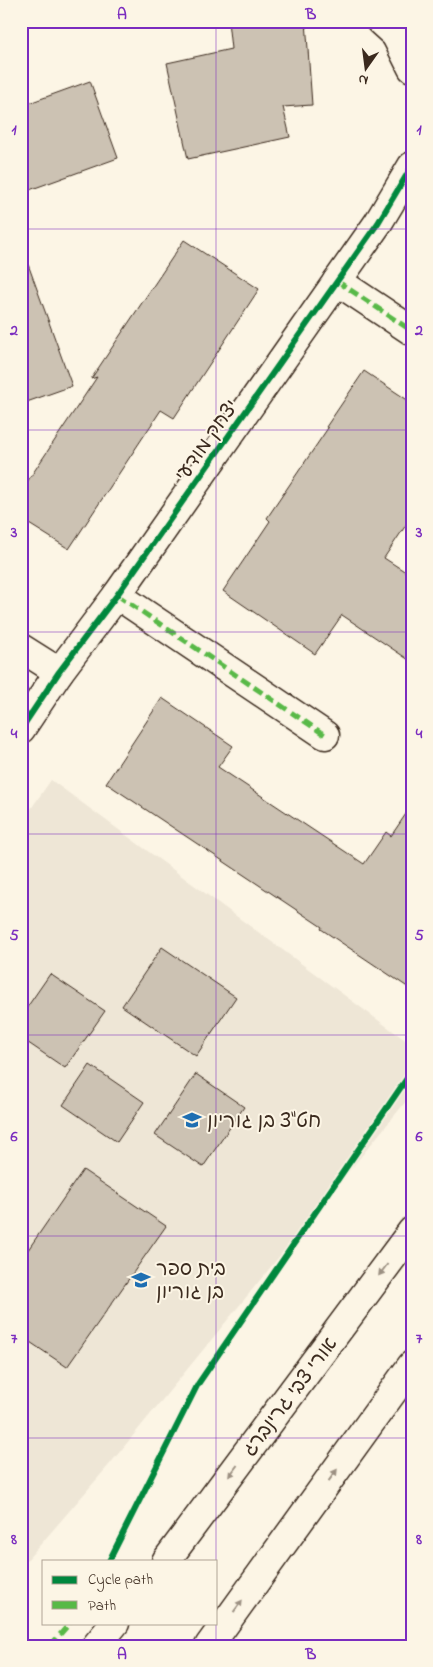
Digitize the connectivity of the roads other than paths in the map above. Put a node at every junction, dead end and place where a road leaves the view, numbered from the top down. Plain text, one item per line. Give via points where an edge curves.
1 (396, 36) edge
2 (412, 68) edge
3 (412, 166) edge
4 (412, 194) edge
5 (378, 223) junction
6 (337, 281) junction
7 (412, 331) edge
8 (117, 596) junction
9 (21, 648) edge
10 (59, 672) junction
11 (21, 729) edge
12 (325, 735) dead end
13 (412, 1231) edge
14 (412, 1365) edge
15 (167, 1560) edge
16 (114, 1624) edge
17 (96, 1646) edge
18 (209, 1646) edge

1 - 2 street
3 - 5 street, יצחק מודעי
4 - 5 street, יצחק מודעי
5 - 6 street, יצחק מודעי
6 - 7 street
6 - 8 street, יצחק מודעי
8 - 10 street, יצחק מודעי
8 - 12 street
9 - 10 street
10 - 11 street, יצחק מודעי
13 -> 15 street, אורי צבי גרינברג
18 -> 14 street
16 - 17 street

